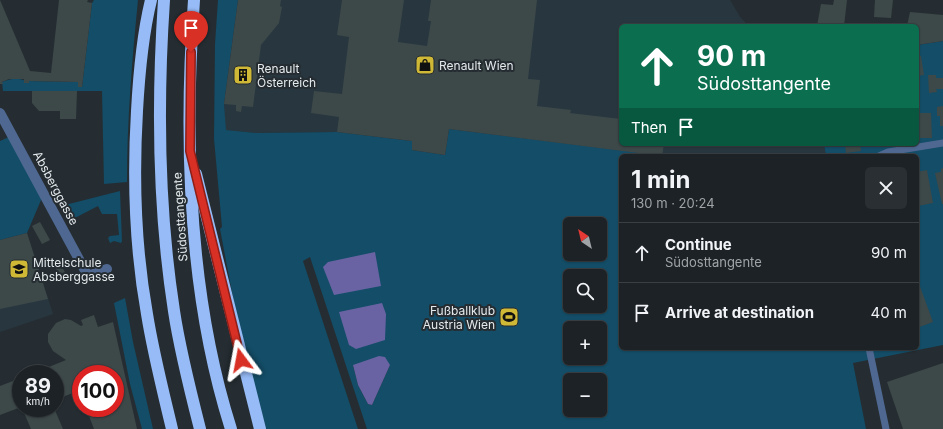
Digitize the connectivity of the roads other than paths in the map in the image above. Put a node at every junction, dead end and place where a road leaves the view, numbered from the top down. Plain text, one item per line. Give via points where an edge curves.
1 (151, 0) edge
2 (164, 0) edge
3 (194, 0) edge
4 (0, 113) edge
5 (943, 143) edge
6 (190, 151) junction
7 (884, 154) edge
8 (107, 270) dead end
9 (869, 350) edge
10 (172, 429) edge
11 (200, 429) edge
12 (231, 429) edge
13 (260, 429) edge
14 (886, 429) edge

1 - 10 highway via 140,65 136,198 139,256 146,313
2 - 11 highway, Südosttangente via 160,79 160,180 165,247 174,312
3 - 6 highway, Südosttangente
4 - 8 street, Absberggasse via 88,276
5 - 7 lane
6 - 12 highway, Südosttangente via 195,243 203,304
6 - 13 highway
9 - 14 lane

